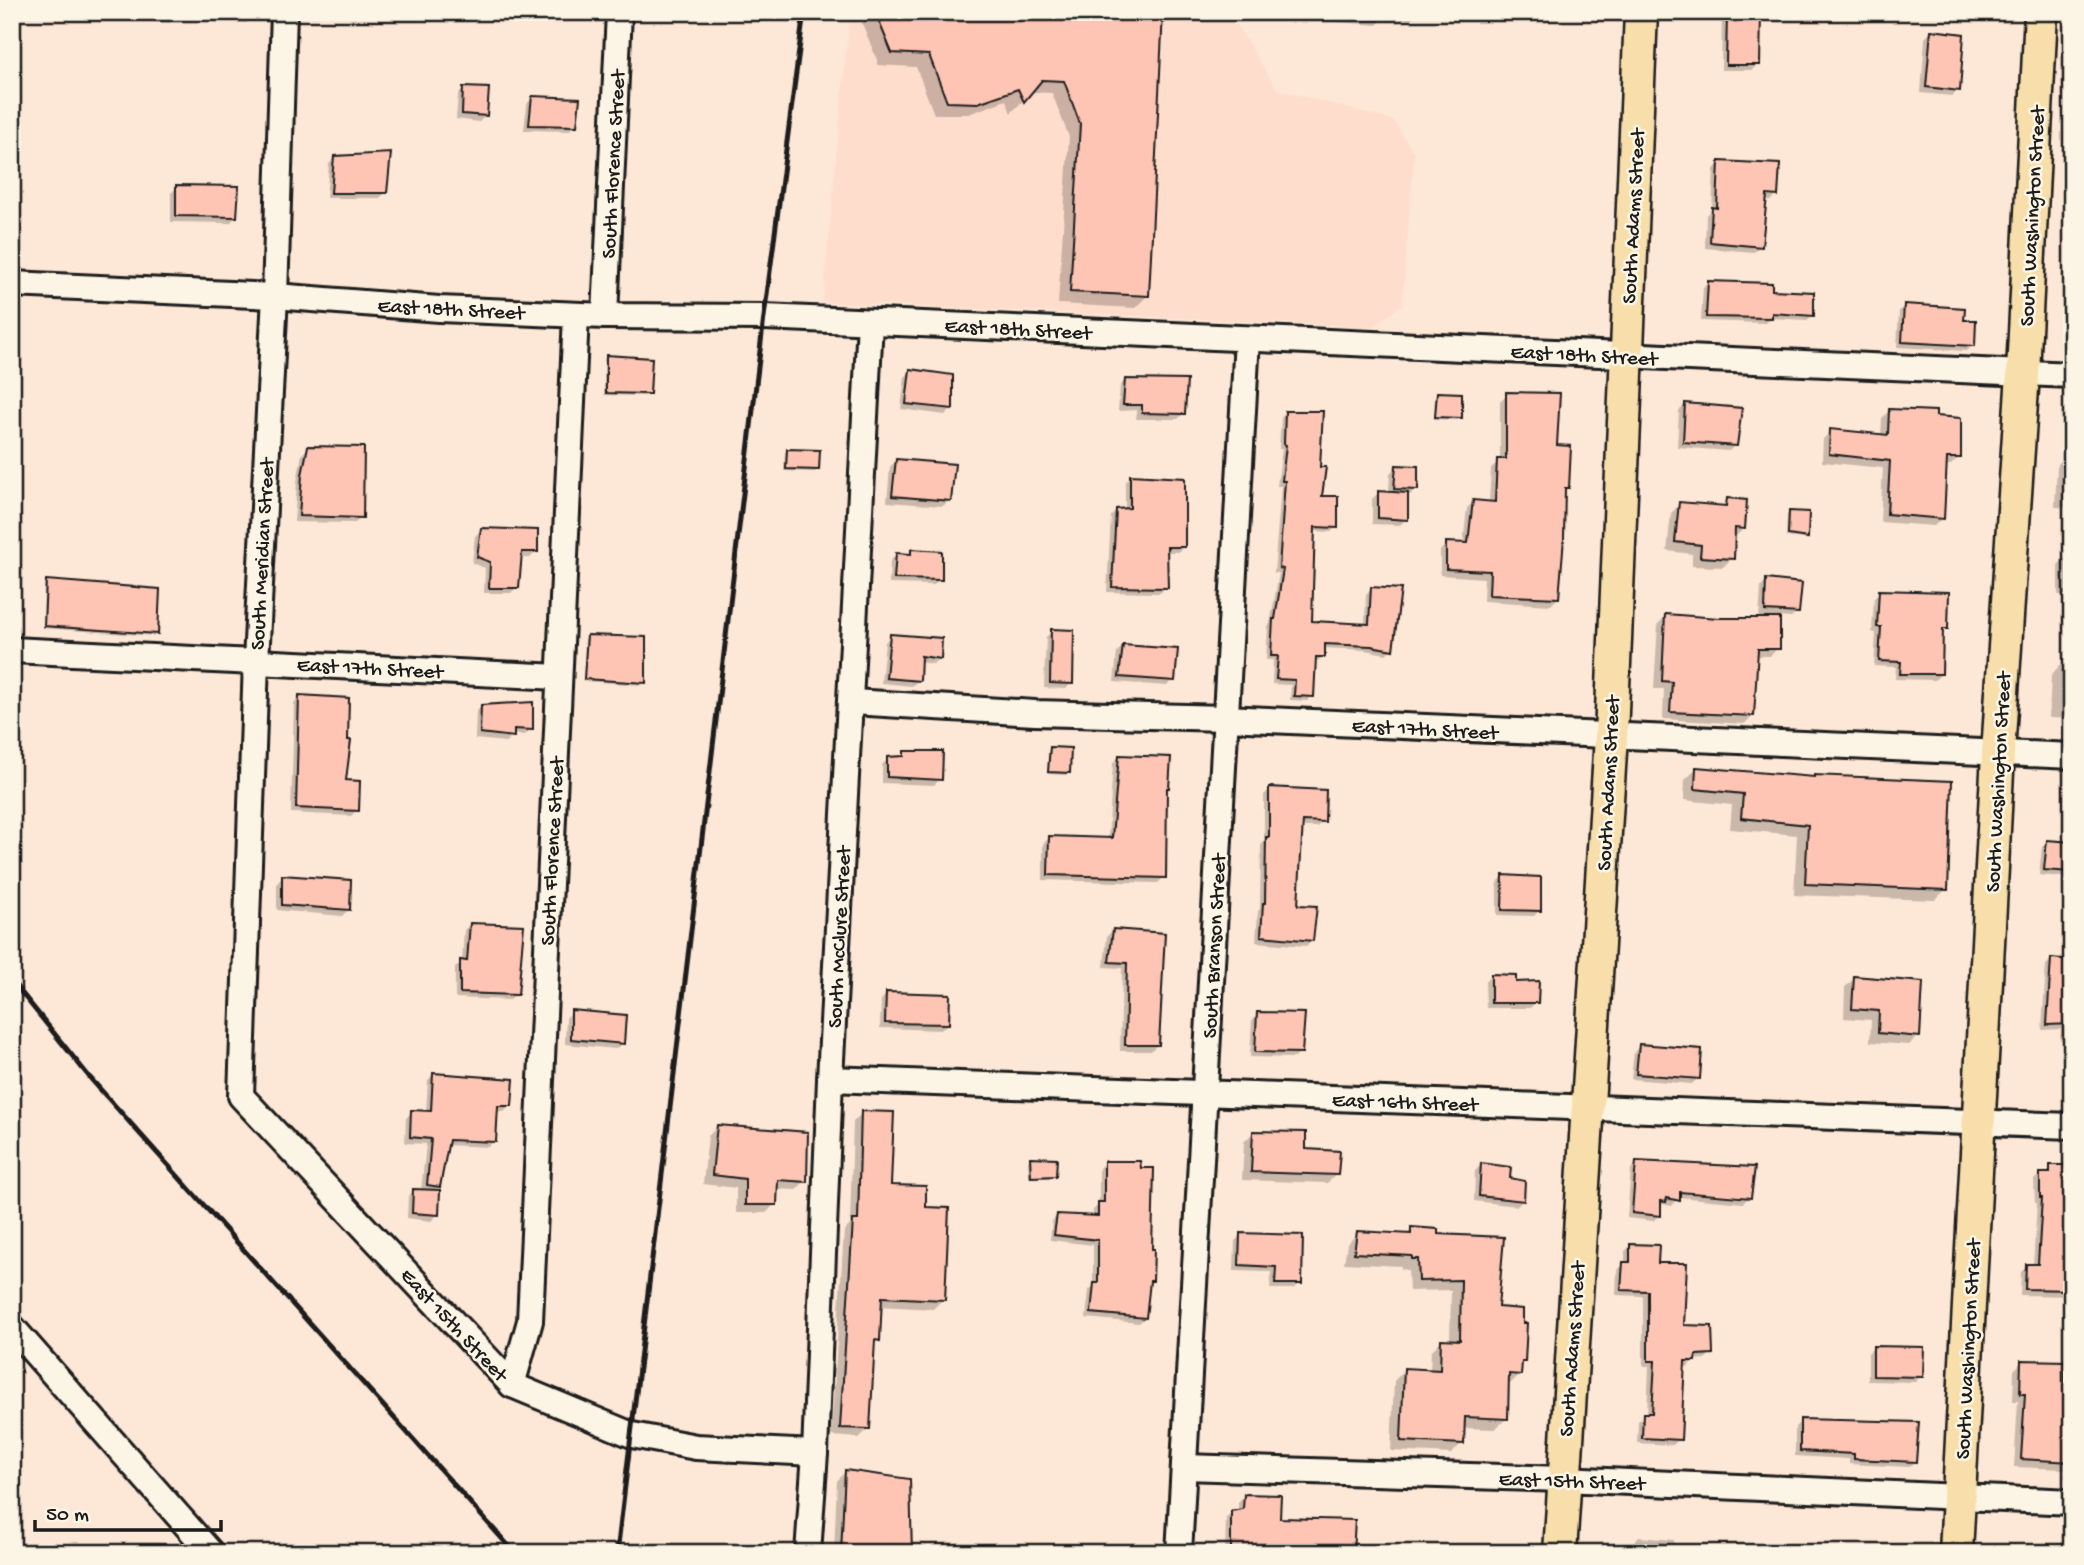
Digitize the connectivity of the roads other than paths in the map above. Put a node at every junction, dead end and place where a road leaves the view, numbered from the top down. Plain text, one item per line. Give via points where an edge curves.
1 (284, 12) edge
2 (619, 12) edge
3 (1641, 12) edge
4 (2041, 12) edge
5 (12, 284) edge
6 (275, 296) junction
7 (576, 315) junction
8 (605, 316) junction
9 (870, 322) junction
10 (1247, 339) junction
11 (1626, 355) junction
12 (2023, 373) junction
13 (2072, 375) edge
14 (12, 650) edge
15 (256, 661) junction
16 (559, 677) junction
17 (852, 702) junction
18 (1226, 719) junction
19 (1611, 736) junction
20 (1998, 753) junction
21 (2072, 756) edge
22 (830, 1079) junction
23 (1205, 1094) junction
24 (241, 1096) joint
25 (1586, 1108) junction
26 (1980, 1123) junction
27 (2072, 1126) edge
28 (12, 1327) edge
29 (512, 1385) junction
30 (815, 1453) junction
31 (1184, 1467) junction
32 (1563, 1479) junction
33 (1959, 1497) junction
34 (2072, 1502) edge
35 (211, 1553) edge
36 (808, 1553) edge
37 (1179, 1553) edge
38 (1560, 1553) edge
39 (1956, 1553) edge

1 - 6 street, South Meridian Street
2 - 8 street, South Florence Street
3 - 11 main road, South Adams Street
4 - 12 main road, South Washington Street
5 - 6 street, East 18th Street
6 - 7 street, East 18th Street
6 - 15 street, South Meridian Street
7 - 8 street, East 18th Street
7 - 16 street, South Florence Street
8 - 9 street, East 18th Street
9 - 10 street, East 18th Street
9 - 17 street, South McClure Street
10 - 11 street, East 18th Street
10 - 18 street, South Branson Street
11 - 12 street, East 18th Street
11 - 19 main road, South Adams Street
12 - 13 street, East 18th Street
12 - 20 main road, South Washington Street
14 - 15 street, East 17th Street
15 - 16 street, East 17th Street
15 - 24 street, South Meridian Street
16 - 29 street, South Florence Street via 530,1321
17 - 18 street, East 17th Street
17 - 22 street, South McClure Street
18 - 19 street, East 17th Street
18 - 23 street, South Branson Street
19 - 20 street, East 17th Street
19 - 25 main road, South Adams Street
20 - 21 street, East 17th Street
20 - 26 main road, South Washington Street
22 - 23 street, East 16th Street
22 - 30 street, South McClure Street
23 - 25 street, East 16th Street
23 - 31 street, South Branson Street
24 - 29 street, East 15th Street
25 - 26 street, East 16th Street
25 - 32 main road, South Adams Street
26 - 27 street, East 16th Street
26 - 33 main road, South Washington Street
28 - 35 street
29 - 30 street, East 15th Street via 632,1435 696,1447
30 - 36 street, South McClure Street
31 - 32 street, East 15th Street
31 - 37 street, South Branson Street
32 - 33 street, East 15th Street
32 - 38 main road, South Adams Street
33 - 34 street, East 15th Street
33 - 39 main road, South Washington Street

